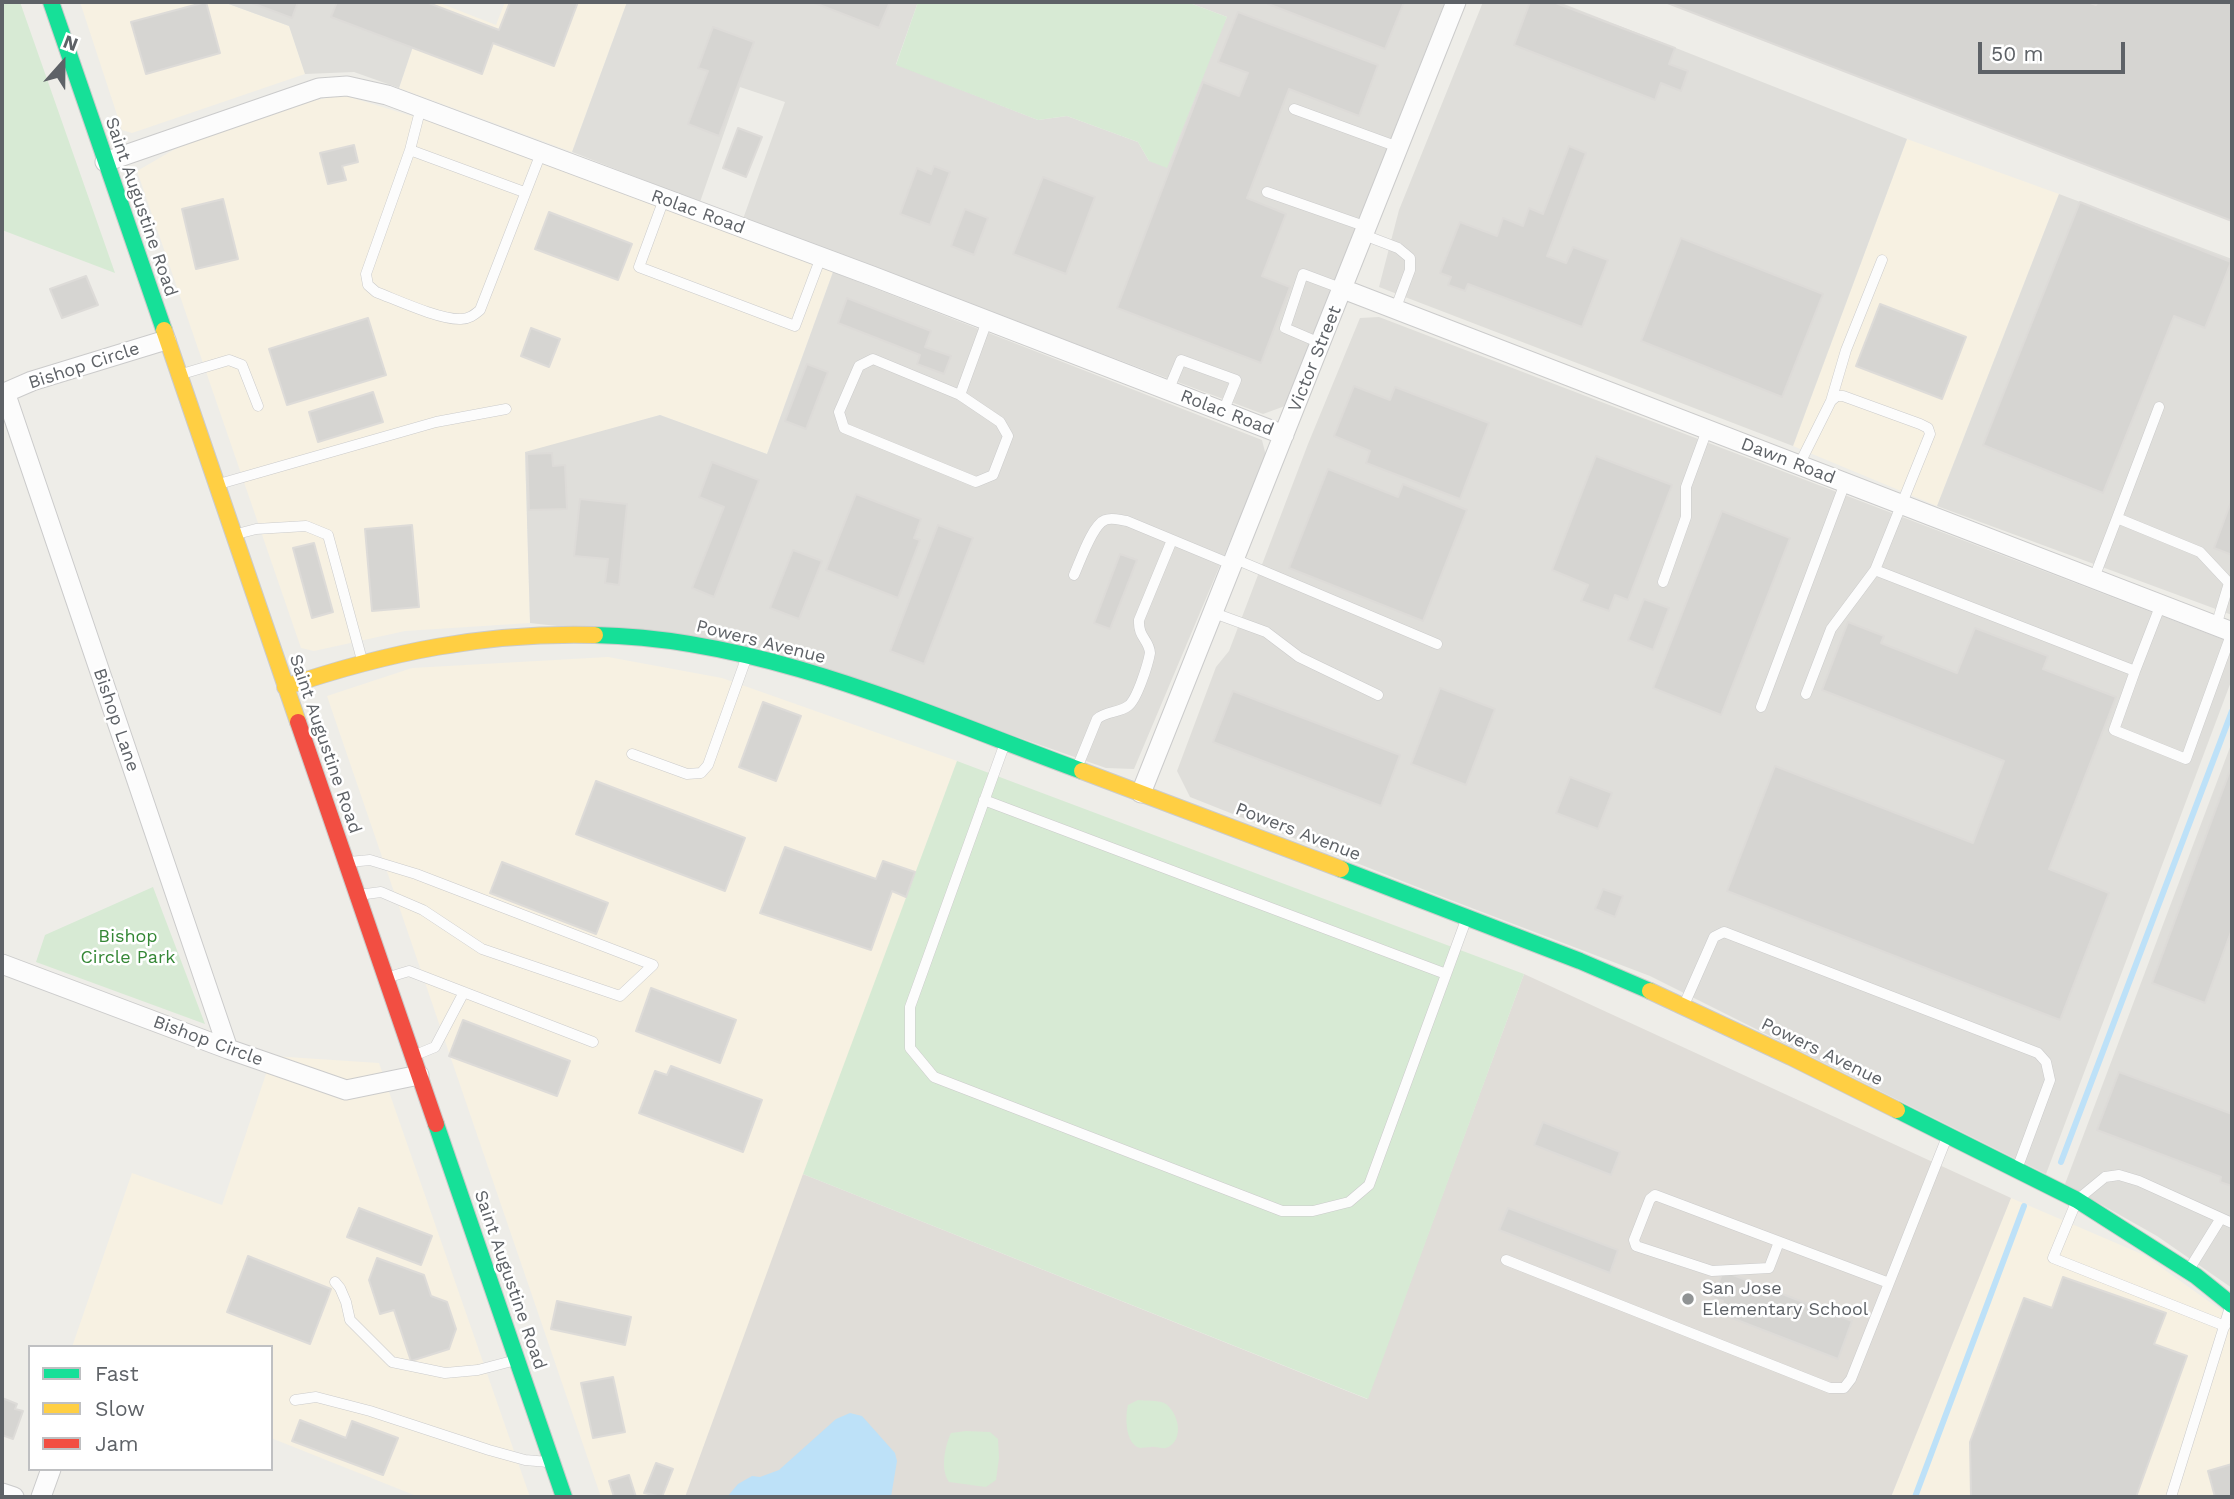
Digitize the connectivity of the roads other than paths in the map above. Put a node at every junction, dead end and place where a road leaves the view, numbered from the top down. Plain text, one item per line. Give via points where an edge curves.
1 (51, 2) edge
2 (1456, 2) edge
3 (421, 107) junction
4 (1294, 109) dead end
5 (1398, 147) junction
6 (411, 150) junction
7 (541, 153) junction
8 (104, 162) junction
9 (524, 192) junction
10 (1267, 192) dead end
11 (664, 199) junction
12 (1365, 231) junction
13 (821, 257) junction
14 (1882, 260) dead end
15 (1343, 289) junction
16 (1395, 310) junction
17 (987, 321) junction
18 (166, 340) junction
19 (1320, 343) junction
20 (178, 375) junction
21 (1168, 391) junction
22 (3, 393) edge
23 (960, 395) junction
24 (1831, 401) junction
25 (258, 406) dead end
26 (2158, 407) dead end
27 (506, 409) dead end
28 (1223, 412) junction
29 (1707, 430) junction
30 (1284, 435) junction
31 (1800, 465) junction
32 (1845, 483) junction
33 (216, 485) junction
34 (1900, 504) junction
35 (2117, 518) junction
36 (233, 535) junction
37 (1172, 540) junction
38 (1234, 562) junction
39 (1874, 570) junction
40 (1074, 575) dead end
41 (2094, 578) junction
42 (1662, 582) dead end
43 (2161, 604) junction
44 (1214, 613) junction
45 (2227, 630) edge
46 (1437, 644) dead end
47 (747, 655) junction
48 (362, 660) junction
49 (2135, 671) junction
50 (285, 687) junction
51 (1806, 694) dead end
52 (1378, 695) dead end
53 (1761, 707) dead end
54 (1005, 743) junction
55 (632, 754) dead end
56 (1077, 769) junction
57 (1141, 793) junction
58 (984, 800) junction
59 (345, 863) junction
60 (357, 895) junction
61 (1467, 918) junction
62 (2, 964) edge
63 (1446, 974) junction
64 (386, 978) junction
65 (464, 992) junction
66 (1684, 1006) junction
67 (593, 1042) dead end
68 (228, 1049) junction
69 (416, 1066) junction
70 (1948, 1136) junction
71 (2017, 1171) junction
72 (2077, 1200) junction
73 (2221, 1218) junction
74 (2232, 1223) edge
75 (1779, 1242) junction
76 (1506, 1260) dead end
77 (2189, 1271) junction
78 (335, 1282) dead end
79 (1889, 1283) junction
80 (2232, 1304) edge
81 (2225, 1325) junction
82 (517, 1360) junction
83 (295, 1400) dead end
84 (552, 1463) junction
85 (50, 1471) edge
86 (2, 1493) edge
87 (14, 1497) edge
88 (41, 1497) edge
89 (564, 1497) edge
90 (2171, 1497) edge

1 - 8 street, Saint Augustine Road
2 - 5 street, Victor Street
3 - 6 lane
3 - 7 street, Rolac Road
3 - 8 street, Rolac Road via 361,88 319,88
4 - 5 lane
5 - 12 street, Victor Street
6 - 9 lane
6 - 9 lane via 366,274 368,285 376,292 445,317 469,318 480,310
7 - 9 lane
7 - 11 street, Rolac Road
8 - 18 street, Saint Augustine Road
10 - 12 lane
11 - 13 street, Rolac Road
11 - 13 lane via 639,267 795,326
12 - 15 street, Victor Street
12 - 16 lane via 1410,258
13 - 17 street, Rolac Road
14 - 24 lane
15 - 16 street, Dawn Road
15 - 19 street, Victor Street
15 - 19 lane via 1303,274 1285,328
16 - 29 street, Dawn Road
17 - 21 street, Rolac Road
17 - 23 lane
18 - 20 street, Saint Augustine Road
18 - 22 street, Bishop Circle
19 - 30 street, Victor Street
20 - 25 lane via 229,360 242,365
20 - 33 street, Saint Augustine Road
21 - 28 street, Rolac Road
21 - 28 lane via 1181,360 1236,380
22 - 68 street, Bishop Lane
23 - 23 lane via 873,359 859,366 839,412 844,428 976,482 993,475 1008,436 1000,422
24 - 31 lane
24 - 34 lane via 1843,396 1928,428 1930,434
26 - 35 lane
27 - 33 lane via 436,422
28 - 30 street, Rolac Road
29 - 31 street, Dawn Road
29 - 42 lane via 1686,487 1686,517
30 - 38 street, Victor Street
31 - 32 street, Dawn Road
32 - 34 street, Dawn Road
32 - 53 lane
33 - 36 street, Saint Augustine Road
34 - 39 lane
34 - 41 street, Dawn Road
35 - 41 lane
35 - 45 lane via 2200,552 2229,583
36 - 48 lane via 306,526 328,535
36 - 50 street, Saint Augustine Road
37 - 38 lane
37 - 40 lane via 1107,519 1095,529
37 - 56 lane via 1139,620 1138,631 1150,653 1133,701 1097,719
38 - 44 street, Victor Street
38 - 46 lane
39 - 49 lane
39 - 51 lane via 1831,629
41 - 43 street, Dawn Road
43 - 45 street, Dawn Road
43 - 49 lane
44 - 52 lane via 1266,632 1298,657
44 - 57 street, Victor Street
45 - 49 lane via 2186,760 2114,730
47 - 48 street, Powers Avenue via 614,634 577,633 463,640
47 - 54 street, Powers Avenue via 840,682
47 - 55 lane via 708,765 701,773 687,774
48 - 50 street, Powers Avenue
50 - 59 street, Saint Augustine Road
54 - 56 street, Powers Avenue
54 - 58 lane
56 - 57 street, Powers Avenue
57 - 61 street, Powers Avenue
58 - 63 lane
58 - 63 lane via 910,1007 910,1048 934,1077 1282,1211 1313,1211 1349,1202 1369,1185
59 - 60 street, Saint Augustine Road
59 - 60 lane via 370,860 416,874 653,965 620,996 482,949 424,910 382,892
60 - 64 street, Saint Augustine Road
61 - 63 lane
61 - 66 street, Powers Avenue
62 - 68 street, Bishop Circle
64 - 65 lane via 409,971
64 - 69 street, Saint Augustine Road
65 - 67 lane
65 - 69 lane via 435,1047
66 - 70 street, Powers Avenue
66 - 71 lane via 1714,937 1724,932 2038,1053 2046,1062 2050,1080
68 - 69 street, Bishop Circle via 346,1090
69 - 82 street, Saint Augustine Road
70 - 71 street, Powers Avenue
70 - 79 lane
71 - 72 street, Powers Avenue
72 - 73 lane via 2105,1177 2119,1175
72 - 77 street, Powers Avenue
72 - 81 lane via 2053,1258
73 - 74 lane
73 - 77 lane
75 - 75 lane via 1769,1268 1712,1271 1636,1246 1634,1240 1655,1195
75 - 79 lane
76 - 79 lane via 1830,1388 1844,1388 1852,1379
77 - 80 street, Powers Avenue
78 - 82 lane via 350,1320 392,1362 445,1373
80 - 81 lane
81 - 90 lane
82 - 84 street, Saint Augustine Road
83 - 84 lane via 316,1397 489,1450
84 - 89 street, Saint Augustine Road
85 - 88 street
86 - 87 street

